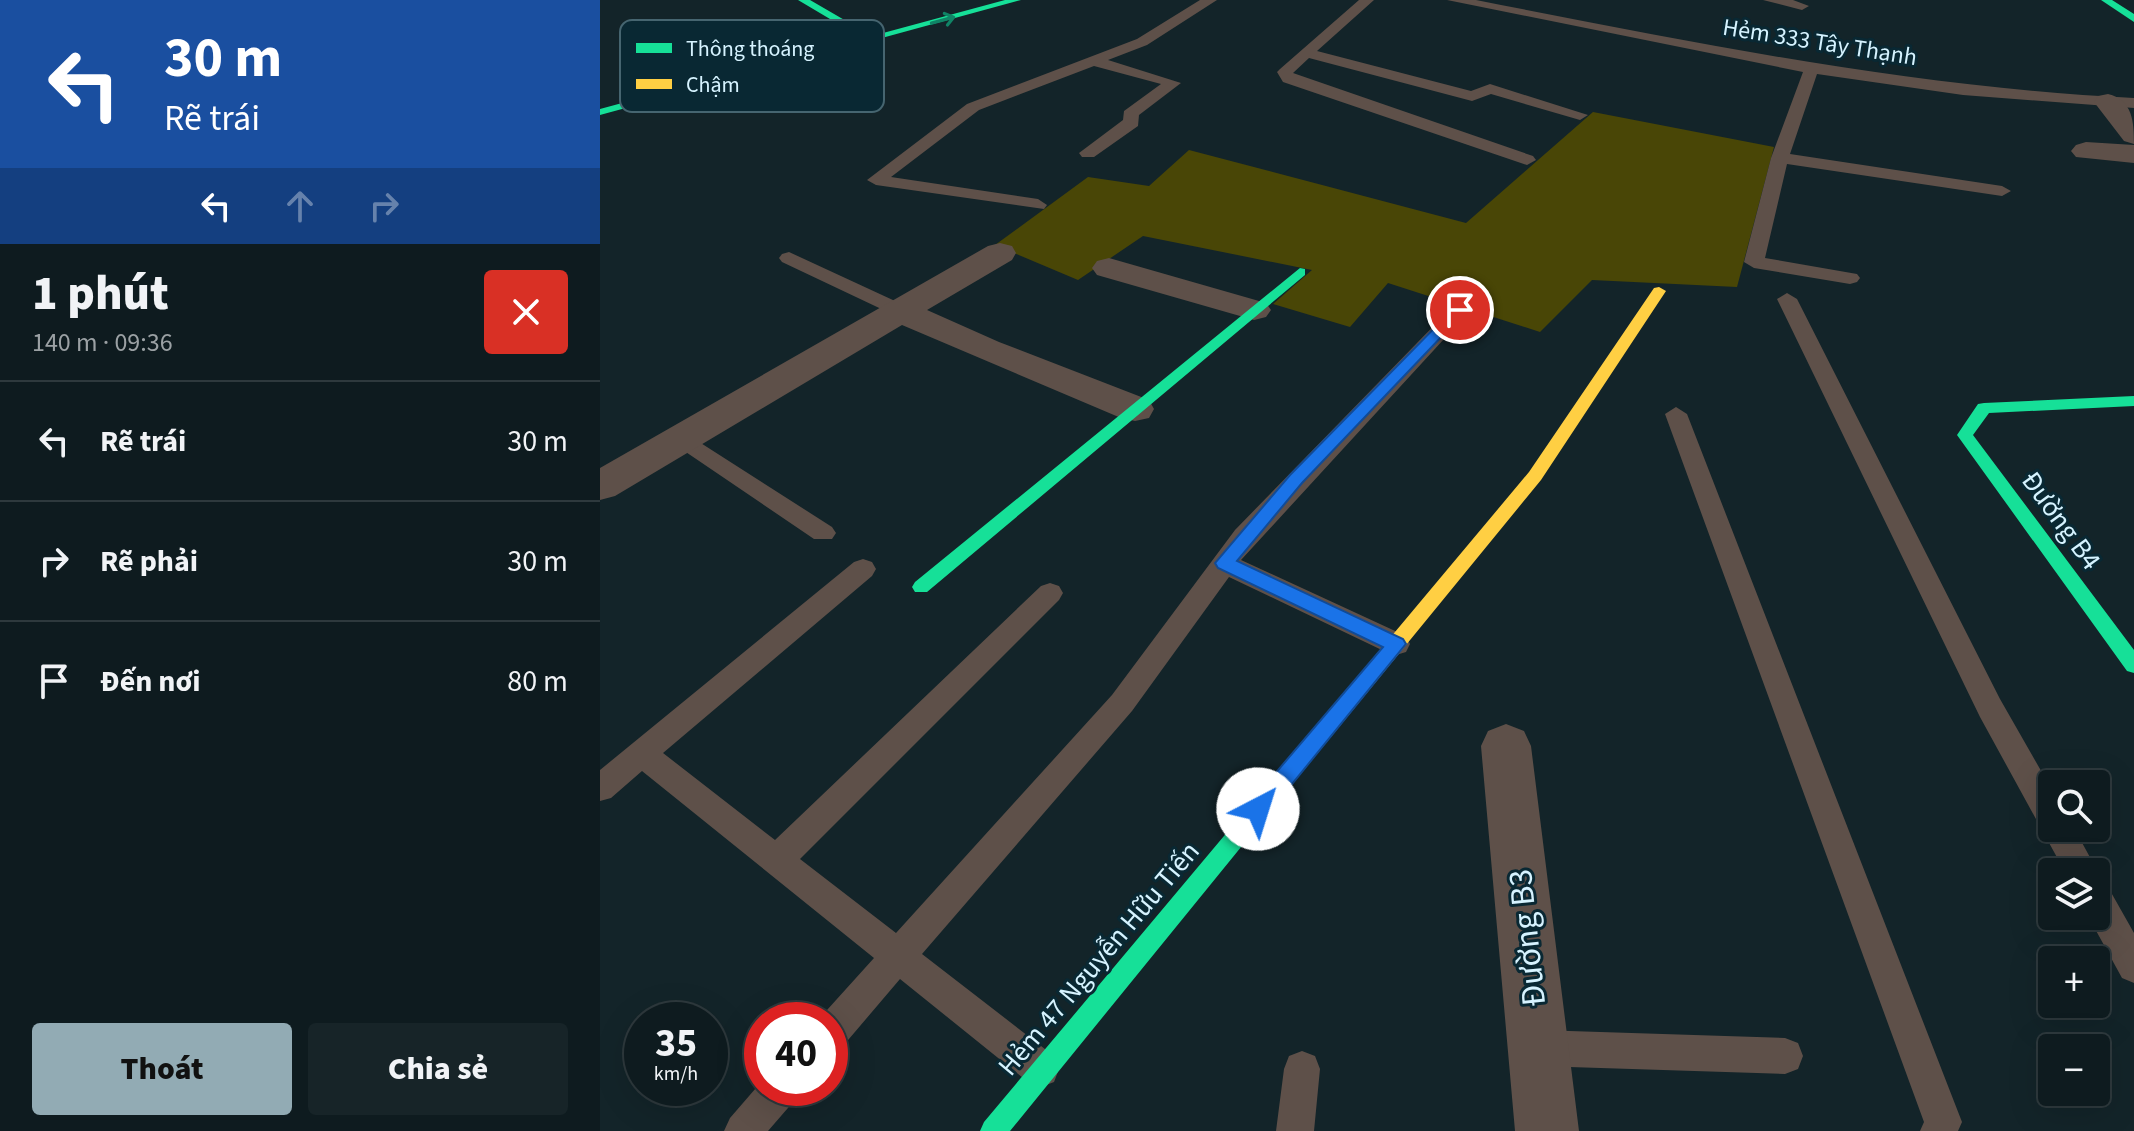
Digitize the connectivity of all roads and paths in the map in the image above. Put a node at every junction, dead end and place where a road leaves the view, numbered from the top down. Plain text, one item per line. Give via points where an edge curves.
1 (803, 0) edge
2 (951, 0) edge
3 (1016, 0) edge
4 (1210, 0) edge
5 (1367, 0) edge
6 (1454, 0) edge
7 (1770, 0) edge
8 (2106, 0) edge
9 (1802, 6) dead end
10 (2134, 19) edge
11 (840, 20) edge
12 (874, 20) edge
13 (884, 36) edge
14 (1306, 53) junction
15 (1093, 61) junction
16 (1812, 67) junction
17 (620, 88) edge
18 (600, 93) edge
19 (2121, 102) edge
20 (620, 107) edge
21 (600, 112) edge
22 (1580, 115) dead end
23 (2134, 135) edge
24 (2086, 151) dead end
25 (1088, 153) dead end
26 (2134, 154) edge
27 (1780, 158) junction
28 (1527, 160) dead end
29 (2002, 191) dead end
30 (1038, 205) dead end
31 (1000, 253) dead end
32 (789, 258) dead end
33 (1109, 268) dead end
34 (1300, 272) dead end
35 (1850, 278) dead end
36 (1659, 291) dead end
37 (1787, 299) dead end
38 (1254, 310) junction
39 (1460, 310) dead end
40 (901, 311) junction
41 (2134, 401) edge
42 (1135, 409) junction
43 (1676, 414) dead end
44 (682, 439) junction
45 (600, 486) edge
46 (823, 533) dead end
47 (1224, 563) junction
48 (863, 569) dead end
49 (921, 587) dead end
50 (1050, 593) dead end
51 (1396, 644) junction
52 (2134, 665) edge
53 (1506, 746) dead end
54 (642, 754) junction
55 (600, 788) edge
56 (2038, 794) edge
57 (777, 860) junction
58 (2110, 923) edge
59 (899, 956) junction
60 (2134, 966) edge
61 (848, 1013) edge
62 (1538, 1048) junction
63 (1785, 1056) dead end
64 (1041, 1069) junction
65 (1302, 1069) dead end
66 (765, 1106) edge
67 (743, 1131) edge
68 (993, 1131) edge
69 (1295, 1131) edge
70 (1547, 1131) edge
71 (1939, 1131) edge

1 - 11 street
2 - 12 street
13 -> 3 street
4 - 15 lane via 1142,42
5 - 14 lane
6 - 16 lane, Hẻm 333 Tây Thạnh
7 - 9 lane
8 - 10 street
14 - 22 lane via 1472,96 1490,89
14 - 28 lane via 1286,76 1299,85
15 - 25 lane via 1173,83
15 - 30 lane via 973,107 876,180
16 - 19 lane, Hẻm 333 Tây Thạnh via 2040,99
16 - 27 lane
17 - 18 street
19 - 23 street
20 - 21 street
24 - 26 street
27 - 29 lane
27 - 35 lane via 1754,262
31 - 40 street
32 - 40 lane
33 - 38 street
34 - 38 street
36 - 51 street, Hẻm 47 Nguyễn Hữu Tiến via 1535,476
37 - 56 lane
38 - 42 street
39 - 47 lane via 1296,479
40 - 42 street
40 - 44 street
41 - 52 street, Đường B4 via 1984,408 1965,435
42 - 49 street
43 - 71 lane via 1943,1122
44 - 45 street
44 - 46 lane
47 - 51 lane
47 - 59 lane via 1122,703
48 - 54 lane
50 - 57 lane
51 - 64 street, Hẻm 47 Nguyễn Hữu Tiến
53 - 62 street, Đường B3
54 - 55 lane
54 - 57 lane
57 - 59 lane
58 - 60 lane
59 - 61 lane
59 - 64 lane
62 - 63 lane
62 - 70 street, Đường B3
64 - 68 street, Hẻm 47 Nguyễn Hữu Tiến
65 - 69 lane
66 - 67 lane

